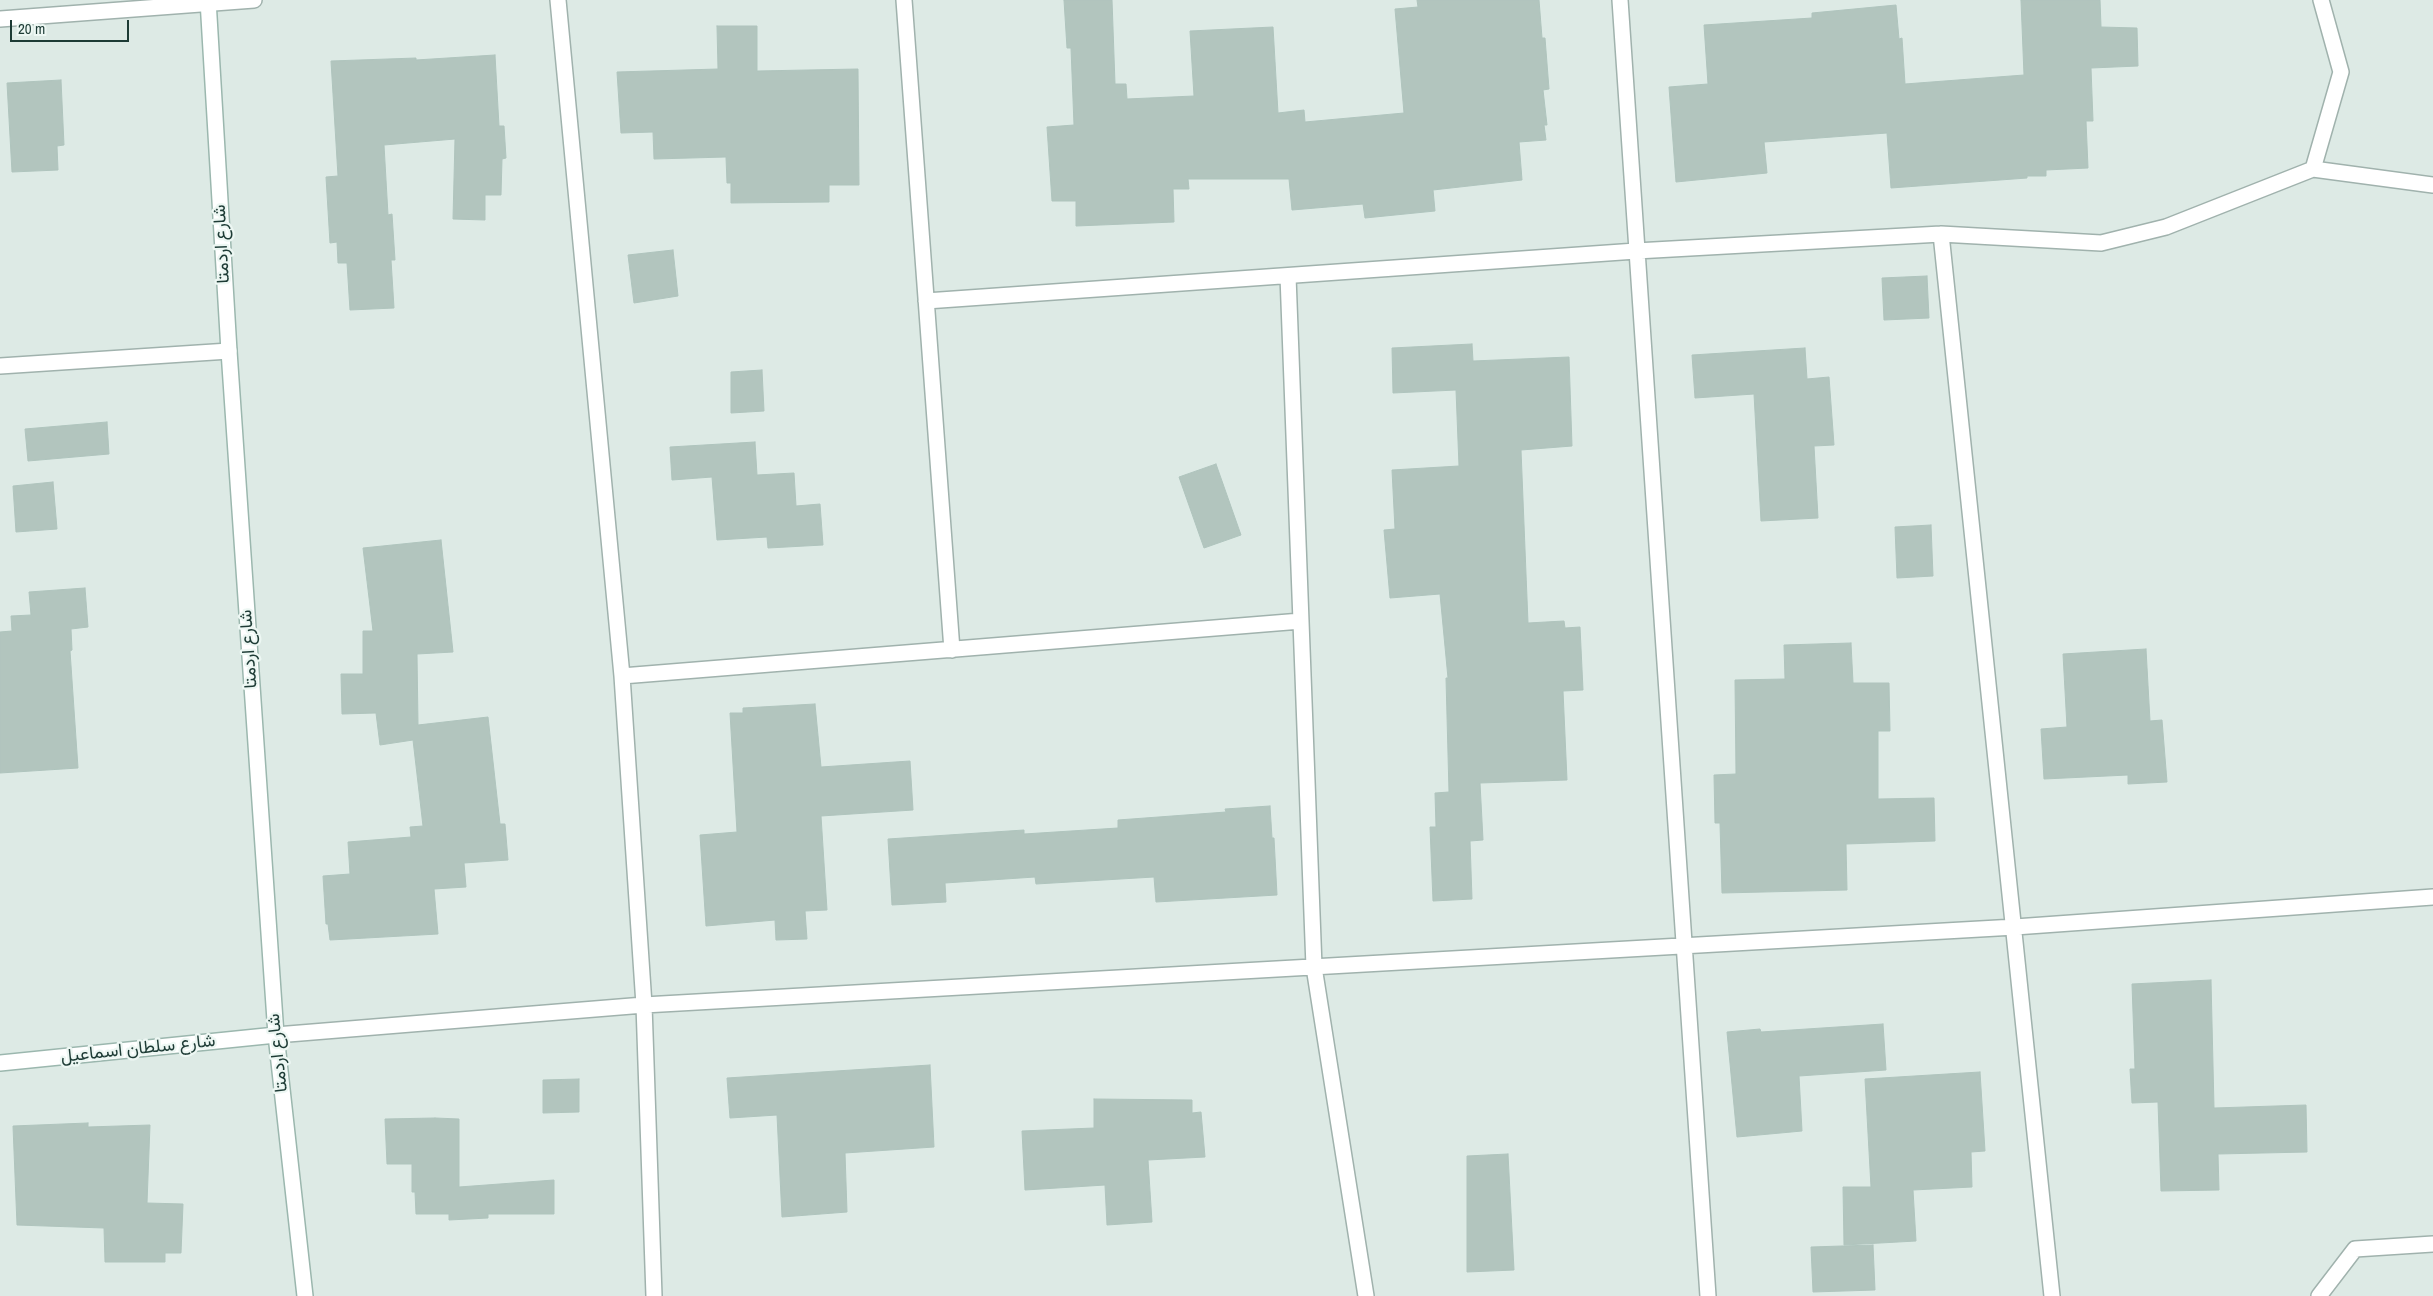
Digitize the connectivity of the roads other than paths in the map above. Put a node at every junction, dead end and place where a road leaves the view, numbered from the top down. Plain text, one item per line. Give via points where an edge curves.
1 (254, 0) edge
2 (558, 0) edge
3 (904, 0) edge
4 (1620, 0) edge
5 (2321, 0) edge
6 (208, 2) edge
7 (0, 19) edge
8 (2313, 169) junction
9 (2433, 185) edge
10 (1941, 234) junction
11 (1636, 251) junction
12 (1288, 276) junction
13 (926, 301) junction
14 (229, 351) junction
15 (0, 366) edge
16 (1301, 622) junction
17 (952, 650) junction
18 (622, 676) junction
19 (2433, 897) edge
20 (2015, 927) junction
21 (1684, 946) junction
22 (1314, 967) junction
23 (644, 1006) junction
24 (276, 1035) junction
25 (0, 1063) edge
26 (2433, 1244) edge
27 (305, 1296) edge
28 (654, 1296) edge
29 (1366, 1296) edge
30 (1708, 1296) edge
31 (2052, 1296) edge
32 (2320, 1296) edge

1 - 6 street
2 - 18 street
3 - 13 street
4 - 11 street
5 - 8 street via 2341,72
6 - 7 street
6 - 14 street, شارع اردمتا
8 - 9 street
8 - 10 street via 2166,227 2101,243
10 - 11 street
10 - 20 street
11 - 12 street
11 - 21 street
12 - 13 street
12 - 16 street
13 - 17 street
14 - 15 street
14 - 24 street, شارع اردمتا
16 - 17 street
16 - 22 street
17 - 18 street
18 - 23 street
19 - 20 street, شارع سلطان اسماعيل
20 - 21 street, شارع سلطان اسماعيل
20 - 31 street
21 - 22 street, شارع سلطان اسماعيل
21 - 30 street
22 - 23 street, شارع سلطان اسماعيل
22 - 29 street
23 - 24 street, شارع سلطان اسماعيل
23 - 28 street
24 - 25 street, شارع سلطان اسماعيل
24 - 27 street, شارع اردمتا
26 - 32 street via 2355,1248

